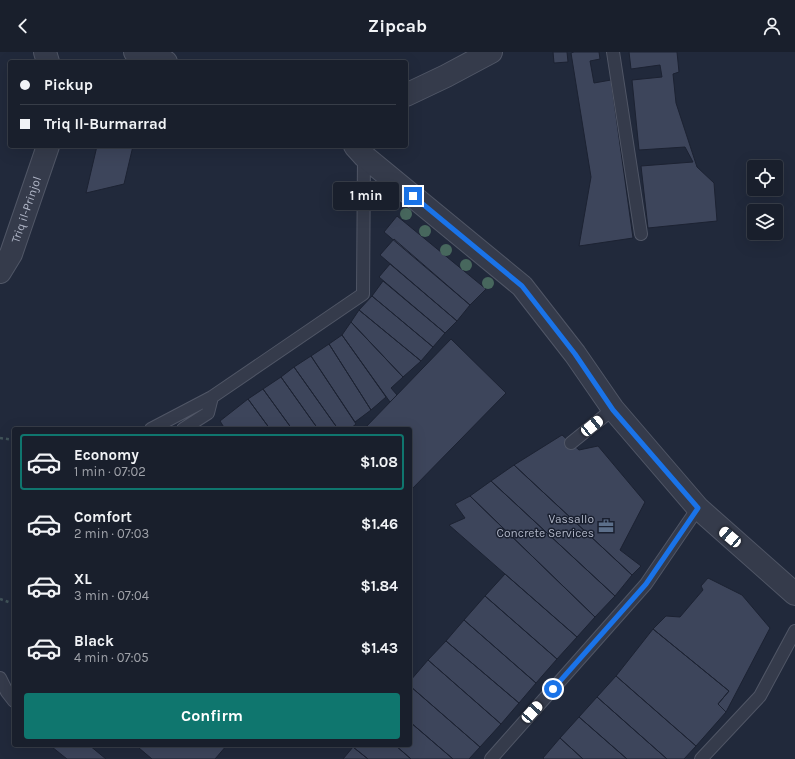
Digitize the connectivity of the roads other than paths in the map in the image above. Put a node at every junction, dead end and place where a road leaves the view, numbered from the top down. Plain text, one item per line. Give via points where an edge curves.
1 (135, 52) edge
2 (491, 52) edge
3 (613, 52) edge
4 (160, 60) edge
5 (408, 94) edge
6 (47, 148) edge
7 (359, 151) edge
8 (641, 234) dead end
9 (0, 272) edge
10 (212, 397) junction
11 (613, 410) junction
12 (155, 427) edge
13 (186, 427) edge
14 (571, 443) dead end
15 (698, 508) junction
16 (795, 594) edge
17 (795, 631) edge
18 (0, 678) edge
19 (12, 698) edge
20 (491, 759) edge
21 (701, 759) edge

1 - 4 street
2 - 5 street
3 - 8 lane
6 - 9 street, Triq il-Prinjol via 11,254
7 - 10 lane via 363,294
7 - 11 street via 522,286 575,354
10 - 12 lane
10 - 13 lane via 208,413
11 - 14 lane
11 - 15 street
15 - 16 street
15 - 20 lane via 646,584
17 - 21 lane via 760,696
18 - 19 lane

